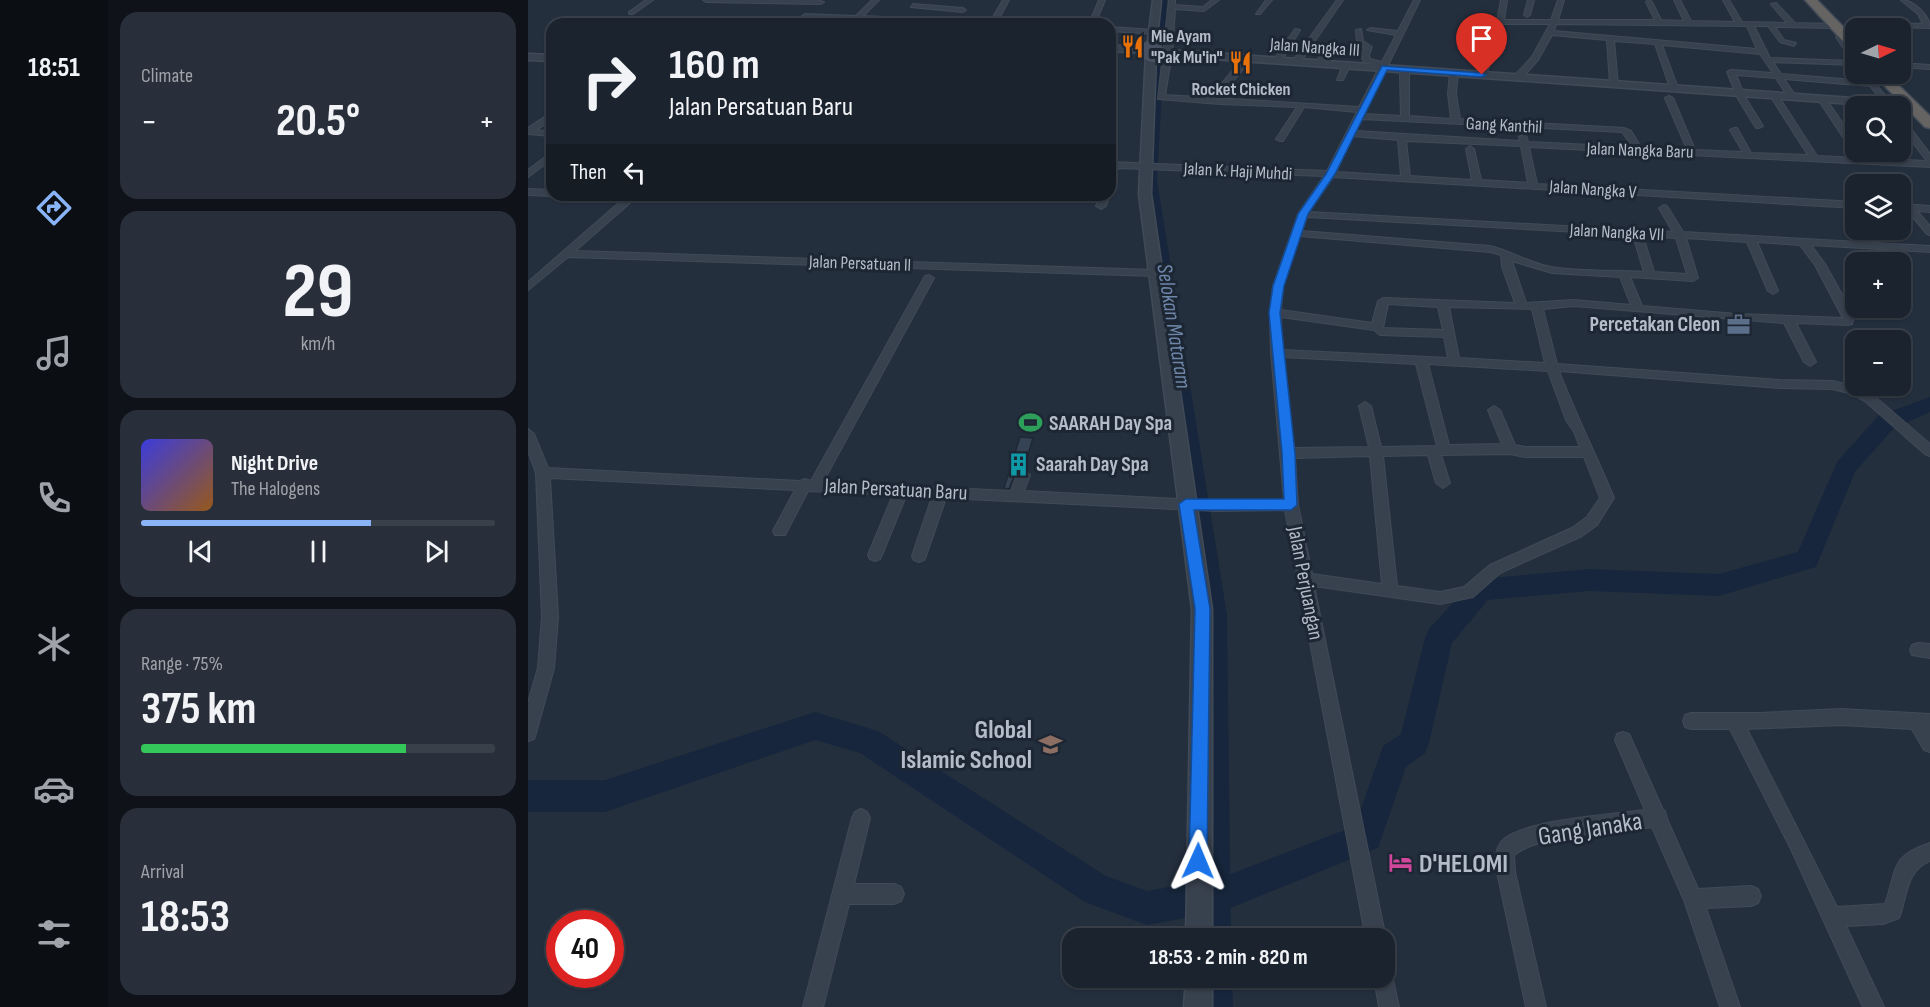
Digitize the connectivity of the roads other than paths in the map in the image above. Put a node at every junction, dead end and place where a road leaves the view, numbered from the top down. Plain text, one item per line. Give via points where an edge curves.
1 (650, 0) edge
2 (706, 0) edge
3 (717, 0) edge
4 (751, 0) edge
5 (876, 0) edge
6 (919, 0) edge
7 (965, 0) edge
8 (1006, 0) edge
9 (1109, 0) edge
10 (1158, 0) edge
11 (1216, 0) edge
12 (1269, 0) edge
13 (1340, 0) edge
14 (1417, 0) edge
15 (1504, 0) edge
16 (1531, 0) edge
17 (1561, 0) edge
18 (1677, 0) edge
19 (1726, 0) edge
20 (1904, 0) edge
21 (823, 1) edge
22 (1649, 2) dead end
23 (1819, 2) edge
24 (1101, 3) edge
25 (1172, 3) edge
26 (1774, 4) dead end
27 (913, 6) junction
28 (963, 10) junction
29 (631, 13) dead end
30 (1258, 13) dead end
31 (1527, 15) dead end
32 (860, 18) joint
33 (898, 18) edge
34 (958, 18) edge
35 (996, 18) edge
36 (1095, 18) edge
37 (1500, 22) junction
38 (1655, 22) junction
39 (1675, 22) junction
40 (1688, 22) junction
41 (1552, 23) junction
42 (1708, 23) junction
43 (1740, 24) junction
44 (1845, 24) edge
45 (1750, 25) junction
46 (1770, 25) junction
47 (1793, 26) junction
48 (1835, 26) junction
49 (1930, 26) edge
50 (1911, 27) edge
51 (1845, 28) edge
52 (1116, 29) edge
53 (1297, 30) dead end
54 (1359, 30) dead end
55 (1370, 30) dead end
56 (1154, 32) junction
57 (1679, 32) dead end
58 (1399, 33) junction
59 (1550, 33) junction
60 (1845, 34) edge
61 (1719, 35) dead end
62 (1610, 40) junction
63 (1659, 44) junction
64 (1794, 44) dead end
65 (1328, 45) dead end
66 (1845, 46) edge
67 (1116, 49) edge
68 (1726, 49) junction
69 (1152, 52) junction
70 (1762, 52) junction
71 (1167, 53) junction
72 (528, 57) edge
73 (546, 58) edge
74 (1248, 58) junction
75 (1728, 58) dead end
76 (1768, 60) junction
77 (1277, 61) junction
78 (1296, 62) junction
79 (1845, 62) edge
80 (1318, 64) junction
81 (1911, 65) edge
82 (1346, 66) junction
83 (1385, 66) junction
84 (1930, 66) edge
85 (1406, 69) junction
86 (1454, 73) junction
87 (1482, 75) junction
88 (1518, 77) junction
89 (1780, 77) junction
90 (1340, 78) dead end
91 (1845, 78) edge
92 (1614, 84) junction
93 (1882, 84) edge
94 (1897, 84) edge
95 (1909, 84) edge
96 (1221, 90) dead end
97 (1739, 92) junction
98 (1671, 93) junction
99 (1773, 94) junction
100 (1791, 95) junction
101 (1898, 96) edge
102 (1821, 98) junction
103 (1845, 100) edge
104 (1302, 105) junction
105 (1911, 106) edge
106 (1930, 108) edge
107 (1501, 112) dead end
108 (1360, 113) junction
109 (1930, 117) edge
110 (1405, 119) junction
111 (546, 120) edge
112 (1456, 122) junction
113 (1930, 124) edge
114 (1505, 125) junction
115 (1521, 126) junction
116 (1759, 126) dead end
117 (1734, 130) dead end
118 (528, 132) edge
119 (1350, 133) junction
120 (546, 134) edge
121 (1845, 134) edge
122 (1911, 135) edge
123 (1402, 138) junction
124 (1280, 139) dead end
125 (1524, 144) junction
126 (1470, 149) dead end
127 (1639, 150) junction
128 (1692, 152) junction
129 (1748, 154) junction
130 (1814, 158) junction
131 (1845, 159) edge
132 (546, 160) edge
133 (1911, 161) edge
134 (1930, 162) edge
135 (1116, 165) edge
136 (1151, 167) junction
137 (528, 174) edge
138 (1330, 174) junction
139 (1406, 178) junction
140 (1477, 182) junction
141 (1533, 185) junction
142 (528, 192) edge
143 (546, 193) edge
144 (627, 201) edge
145 (1103, 201) edge
146 (1845, 204) edge
147 (1101, 206) dead end
148 (1911, 207) edge
149 (1664, 208) dead end
150 (1930, 209) edge
151 (1911, 213) edge
152 (1303, 214) junction
153 (1930, 232) edge
154 (1295, 233) junction
155 (1637, 233) junction
156 (1680, 235) junction
157 (1751, 239) junction
158 (1803, 242) junction
159 (1930, 249) edge
160 (1506, 253) junction
161 (565, 254) junction
162 (634, 255) junction
163 (626, 264) dead end
164 (1155, 273) junction
165 (1624, 274) junction
166 (1650, 275) junction
167 (929, 278) dead end
168 (528, 287) edge
169 (1773, 291) dead end
170 (1443, 303) junction
171 (1537, 306) junction
172 (1522, 307) junction
173 (1637, 308) junction
174 (1275, 313) junction
175 (1788, 319) junction
176 (1377, 327) junction
177 (1448, 334) junction
178 (1277, 353) junction
179 (1421, 361) junction
180 (1454, 362) junction
181 (1810, 362) dead end
182 (1552, 367) junction
183 (1365, 406) dead end
184 (1494, 410) dead end
185 (528, 434) edge
186 (1510, 449) junction
187 (1439, 450) junction
188 (1376, 451) junction
189 (1930, 451) edge
190 (1589, 452) junction
191 (1288, 453) junction
192 (543, 473) junction
193 (1023, 475) dead end
194 (1443, 483) dead end
195 (810, 484) junction
196 (902, 490) junction
197 (941, 492) junction
198 (1016, 496) junction
199 (1192, 505) junction
200 (1291, 505) junction
201 (780, 531) dead end
202 (875, 555) dead end
203 (919, 556) dead end
204 (1305, 579) junction
205 (1390, 591) junction
206 (1691, 721) dead end
207 (1735, 722) junction
208 (1924, 722) edge
209 (529, 730) edge
210 (1623, 740) dead end
211 (1930, 744) edge
212 (861, 818) dead end
213 (1659, 818) junction
214 (1930, 852) edge
215 (842, 894) junction
216 (894, 894) dead end
217 (1751, 896) dead end
218 (1694, 899) junction
219 (1831, 917) junction
220 (1199, 928) edge
221 (1374, 928) edge
222 (1199, 988) edge
223 (1386, 988) edge
224 (813, 1007) edge
225 (1198, 1007) edge
226 (1389, 1007) edge
227 (1536, 1007) edge
228 (1730, 1007) edge
229 (1874, 1007) edge

1 - 29 street
2 - 3 street
3 - 4 street
4 - 21 street
5 - 32 street
6 - 27 street
7 - 28 street
8 - 35 street
9 - 24 street
10 - 56 street
11 - 25 street via 1205,9
12 - 30 street
13 - 78 street
14 - 58 street, Jalan Perjuangan
15 - 37 street
16 - 31 street
17 - 41 street
18 - 40 street
19 - 43 street
20 - 49 street
21 - 32 street via 803,18
22 - 38 street
23 - 44 highway
23 - 48 highway
24 - 36 street
25 - 71 street
26 - 47 street
27 - 28 street
27 - 33 street
28 - 34 street
37 - 41 street
37 - 87 street
38 - 39 street
38 - 41 street
38 - 63 street
39 - 40 street
39 - 57 street
40 - 42 street
41 - 59 street
42 - 43 street
42 - 61 street
43 - 45 street
45 - 46 street
45 - 70 street
46 - 47 street
46 - 64 street via 1782,41
47 - 48 street
48 - 51 highway
49 - 50 street
52 - 56 street
53 - 77 street
54 - 83 street via 1360,42 1368,47 1367,60
55 - 58 street
56 - 69 street
58 - 83 street, Jalan Perjuangan
59 - 62 street
59 - 88 street
60 - 66 street via 1839,37
62 - 63 street
62 - 92 street
63 - 68 street
63 - 98 street
65 - 80 street
67 - 69 street, Jalan Nangka III
68 - 70 street
68 - 75 street
69 - 71 street, Jalan Nangka III
69 - 136 street
70 - 76 street
71 - 74 street, Jalan Nangka III
71 - 104 street, Gang Kanthil via 1161,96
72 - 73 street
74 - 77 street, Jalan Nangka III
74 - 96 street
76 - 79 street
76 - 89 street
77 - 78 street, Jalan Nangka III
78 - 80 street, Jalan Nangka III
80 - 82 street, Jalan Nangka III
81 - 84 street
82 - 83 street, Jalan Nangka III
82 - 90 street
83 - 85 street, Jalan Nangka III
83 - 108 street, Jalan Perjuangan
85 - 86 street, Jalan Nangka III
85 - 110 street
86 - 87 street, Jalan Nangka III
86 - 112 street
87 - 88 street, Jalan Nangka III
88 - 92 street, Jalan Nangka III
89 - 91 street
89 - 97 street via 1731,72
89 - 100 street
92 - 98 street, Jalan Nangka III
93 - 101 highway
94 - 109 highway
95 - 106 highway
97 - 98 street, Jalan Nangka III
97 - 99 street, Jalan Nangka III
97 - 116 street
98 - 128 street
99 - 100 street, Jalan Nangka III
99 - 130 street
100 - 102 street, Jalan Nangka III
102 - 103 street, Jalan Nangka III
102 - 121 street
104 - 108 street, Gang Kanthil
104 - 124 street
105 - 113 highway
107 - 114 street
108 - 110 street, Gang Kanthil
108 - 119 street, Jalan Perjuangan
110 - 112 street, Gang Kanthil
111 - 118 street
112 - 114 street, Gang Kanthil
114 - 115 street, Gang Kanthil
115 - 125 street
115 - 127 street, Gang Kanthil via 1624,130
117 - 129 street
118 - 120 street
119 - 123 street, Jalan Nangka Baru
119 - 138 street, Jalan Perjuangan
122 - 134 street
123 - 125 street, Jalan Nangka Baru
123 - 139 street
125 - 127 street, Jalan Nangka Baru
125 - 141 street
126 - 140 street
127 - 128 street, Jalan Nangka Baru
128 - 129 street, Jalan Nangka Baru
129 - 130 street, Jalan Nangka Baru
130 - 131 street, Jalan Nangka Baru
132 - 137 street
133 - 134 street, Jalan Nangka Baru
135 - 136 street, Jalan K. Haji Muhdi
136 - 138 street, Jalan K. Haji Muhdi
136 - 164 street via 1144,194
138 - 139 street, Jalan Nangka V
138 - 152 street, Jalan Perjuangan
139 - 140 street, Jalan Nangka V
140 - 141 street, Jalan Nangka V
141 - 146 street, Jalan Nangka V
142 - 143 street
144 - 161 street
145 - 147 street
148 - 150 street
149 - 156 street
151 - 153 street
152 - 154 street, Jalan Perjuangan
152 - 155 street, Jalan Nangka VII
154 - 160 street via 1383,238
154 - 174 street, Jalan Perjuangan via 1278,286
155 - 156 street, Jalan Nangka VII
155 - 166 street
156 - 157 street, Jalan Nangka VII
156 - 166 street via 1694,277
157 - 158 street, Jalan Nangka VII
157 - 169 street
158 - 159 street, Jalan Nangka VII
158 - 175 street via 1820,264 1849,321
160 - 165 street via 1521,262 1552,270
160 - 172 street via 1507,267
161 - 162 street, Jalan Persatuan II
161 - 168 street
162 - 163 street
162 - 164 street, Jalan Persatuan II
164 - 199 street
165 - 166 street
165 - 173 street
167 - 195 street
170 - 172 street
170 - 176 street via 1384,300
170 - 177 street
171 - 172 street
171 - 173 street via 1574,303
171 - 182 street
173 - 175 street
174 - 176 street
174 - 178 street, Jalan Perjuangan
175 - 181 street
176 - 177 street via 1383,332
177 - 180 street
178 - 179 street
178 - 191 street, Jalan Perjuangan
179 - 180 street
179 - 187 street
180 - 182 street
182 - 189 street via 1833,385 1856,391 1884,409
182 - 190 street
183 - 188 street
184 - 186 street
185 - 192 street
186 - 187 street
186 - 190 street
187 - 188 street
187 - 194 street
188 - 191 street
188 - 205 street
190 - 205 street via 1607,498 1592,522 1495,569 1468,593 1440,598
191 - 200 street, Jalan Perjuangan
192 - 195 street, Jalan Persatuan Baru
192 - 209 street via 550,617 546,668
193 - 198 street
195 - 196 street, Jalan Persatuan Baru
195 - 201 street
196 - 197 street, Jalan Persatuan Baru
196 - 202 street
197 - 198 street, Jalan Persatuan Baru
197 - 203 street
198 - 199 street, Jalan Persatuan Baru
199 - 200 street, Jalan Persatuan Baru
199 - 220 street via 1202,609
200 - 204 street, Jalan Perjuangan
204 - 205 street
204 - 221 street, Jalan Perjuangan
206 - 207 street
207 - 208 street via 1841,717
207 - 219 street
208 - 211 street
210 - 213 street
212 - 215 street
213 - 218 street
213 - 227 street, Gang Janaka via 1541,834 1507,847 1506,872
214 - 219 street via 1910,859 1892,911
215 - 216 street
215 - 224 street
217 - 218 street
218 - 228 street
219 - 229 street
222 - 225 street
223 - 226 street

